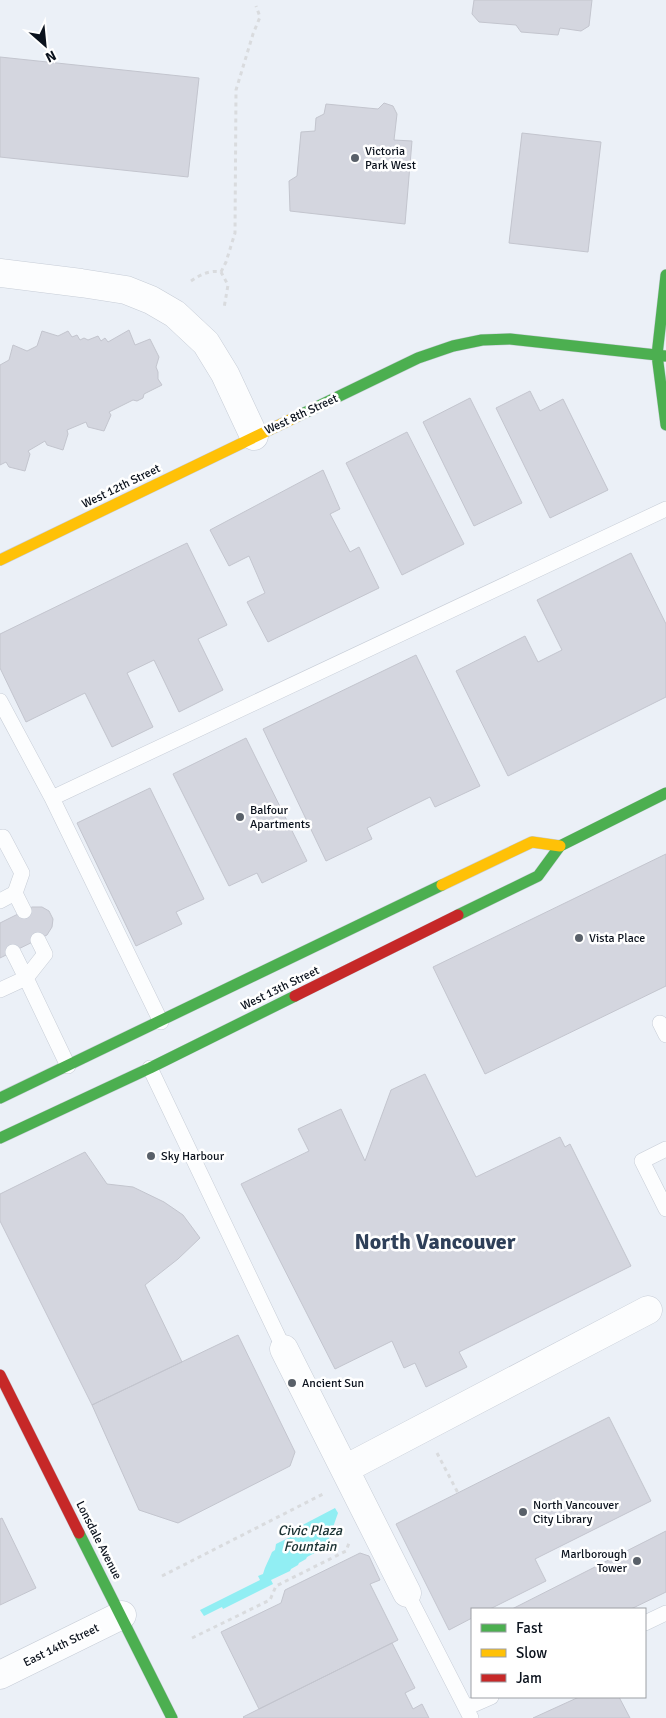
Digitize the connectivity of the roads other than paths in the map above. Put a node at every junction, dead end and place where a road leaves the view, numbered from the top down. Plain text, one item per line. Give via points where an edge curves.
1 (0, 274) edge
2 (666, 275) edge
3 (661, 356) edge
4 (666, 425) edge
5 (254, 436) junction
6 (666, 509) edge
7 (0, 560) edge
8 (0, 700) edge
9 (666, 793) edge
10 (52, 798) junction
11 (4, 836) dead end
12 (560, 846) junction
13 (16, 894) junction
14 (0, 901) edge
15 (24, 911) dead end
16 (38, 940) dead end
17 (13, 952) dead end
18 (26, 978) junction
19 (0, 990) edge
20 (161, 1022) junction
21 (68, 1066) junction
22 (150, 1068) junction
23 (0, 1098) edge
24 (0, 1138) edge
25 (666, 1149) edge
26 (666, 1209) edge
27 (648, 1310) dead end
28 (284, 1349) joint
29 (0, 1375) edge
30 (352, 1483) junction
31 (408, 1593) joint
32 (666, 1613) edge
33 (122, 1615) junction
34 (646, 1623) edge
35 (0, 1674) edge
36 (489, 1698) edge
37 (468, 1713) edge
38 (172, 1718) edge

1 - 5 street, West 8th Street via 126,290 175,314 206,342
2 - 3 main road
3 - 4 main road
3 - 5 main road, West 8th Street via 510,339 482,340 418,358
5 - 7 main road, West 12th Street
6 - 10 lane
8 - 10 lane
9 - 12 main road, West 13th Street
10 - 20 lane
11 - 13 lane via 22,873
12 - 20 main road, West 13th Street via 532,842
12 - 22 main road, West 13th Street via 538,876
13 - 14 lane
13 - 15 lane
16 - 18 lane via 45,954
17 - 18 lane
18 - 19 lane
18 - 21 lane
20 - 21 main road, West 13th Street
21 - 23 main road, West 13th Street
22 - 24 main road, West 13th Street
22 - 28 lane
25 - 26 lane via 642,1161
27 - 30 street via 424,1428
28 - 30 street
29 - 33 main road, Lonsdale Avenue
30 - 31 street
31 - 37 lane
32 - 34 lane
33 - 35 street, East 14th Street
33 - 38 main road, Lonsdale Avenue
36 - 37 lane

